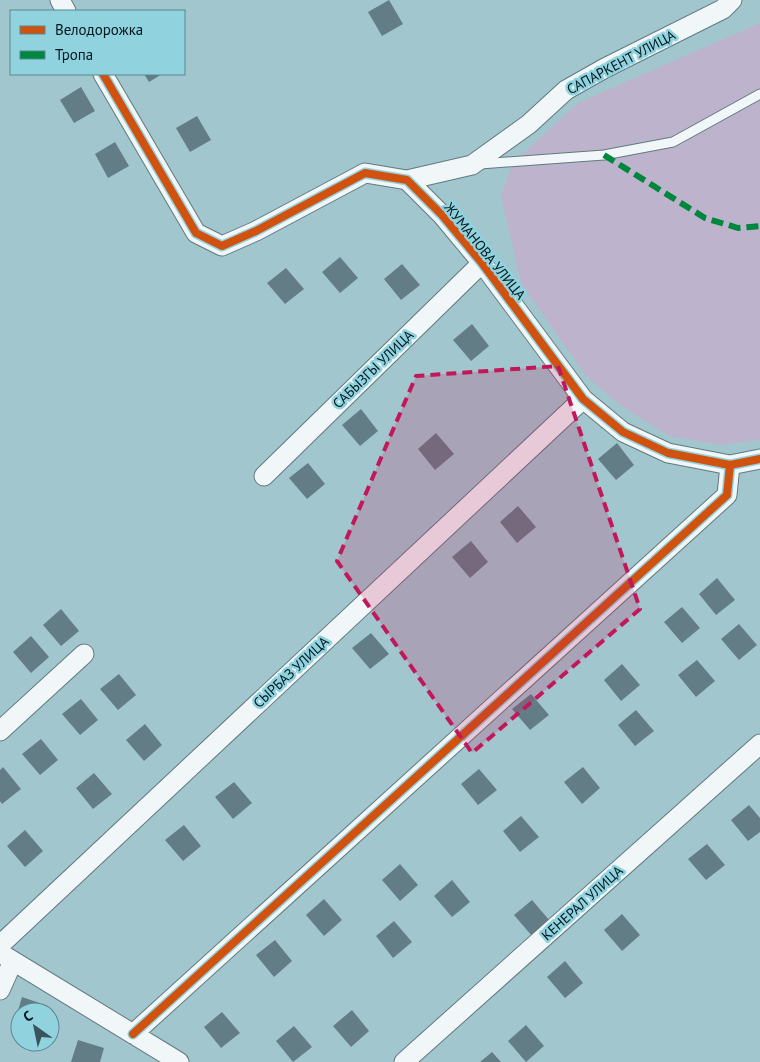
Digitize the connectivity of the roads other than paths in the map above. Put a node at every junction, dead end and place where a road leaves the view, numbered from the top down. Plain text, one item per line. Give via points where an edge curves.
1 (732, 0) edge
2 (104, 75) edge
3 (760, 94) edge
4 (472, 165) junction
5 (407, 180) junction
6 (482, 263) junction
7 (583, 399) junction
8 (760, 459) edge
9 (730, 465) junction
10 (264, 476) dead end
11 (84, 654) dead end
12 (0, 731) edge
13 (760, 744) edge
14 (0, 945) edge
15 (6, 957) edge
16 (0, 990) edge
17 (133, 1034) junction
18 (179, 1062) edge
19 (404, 1062) edge

1 - 4 street, САПАРКЕНТ УЛИЦА via 723,10 566,90 529,124
2 - 5 street via 196,233 222,246 365,173
3 - 4 lane via 673,142 604,155
4 - 5 street, САПАРКЕНТ УЛИЦА
5 - 6 street, ЖУМАНОВА УЛИЦА via 442,215
6 - 7 street, ЖУМАНОВА УЛИЦА
6 - 10 street, САБЫЗГЫ УЛИЦА
7 - 9 street, ЖУМАНОВА УЛИЦА via 623,432 668,453
7 - 14 street, СЫРБАЗ УЛИЦА
8 - 9 street, ЖУМАНОВА УЛИЦА
9 - 17 street via 727,495
11 - 12 street
13 - 19 street, КЕНЕРАЛ УЛИЦА
15 - 16 street
15 - 17 street
17 - 18 street

